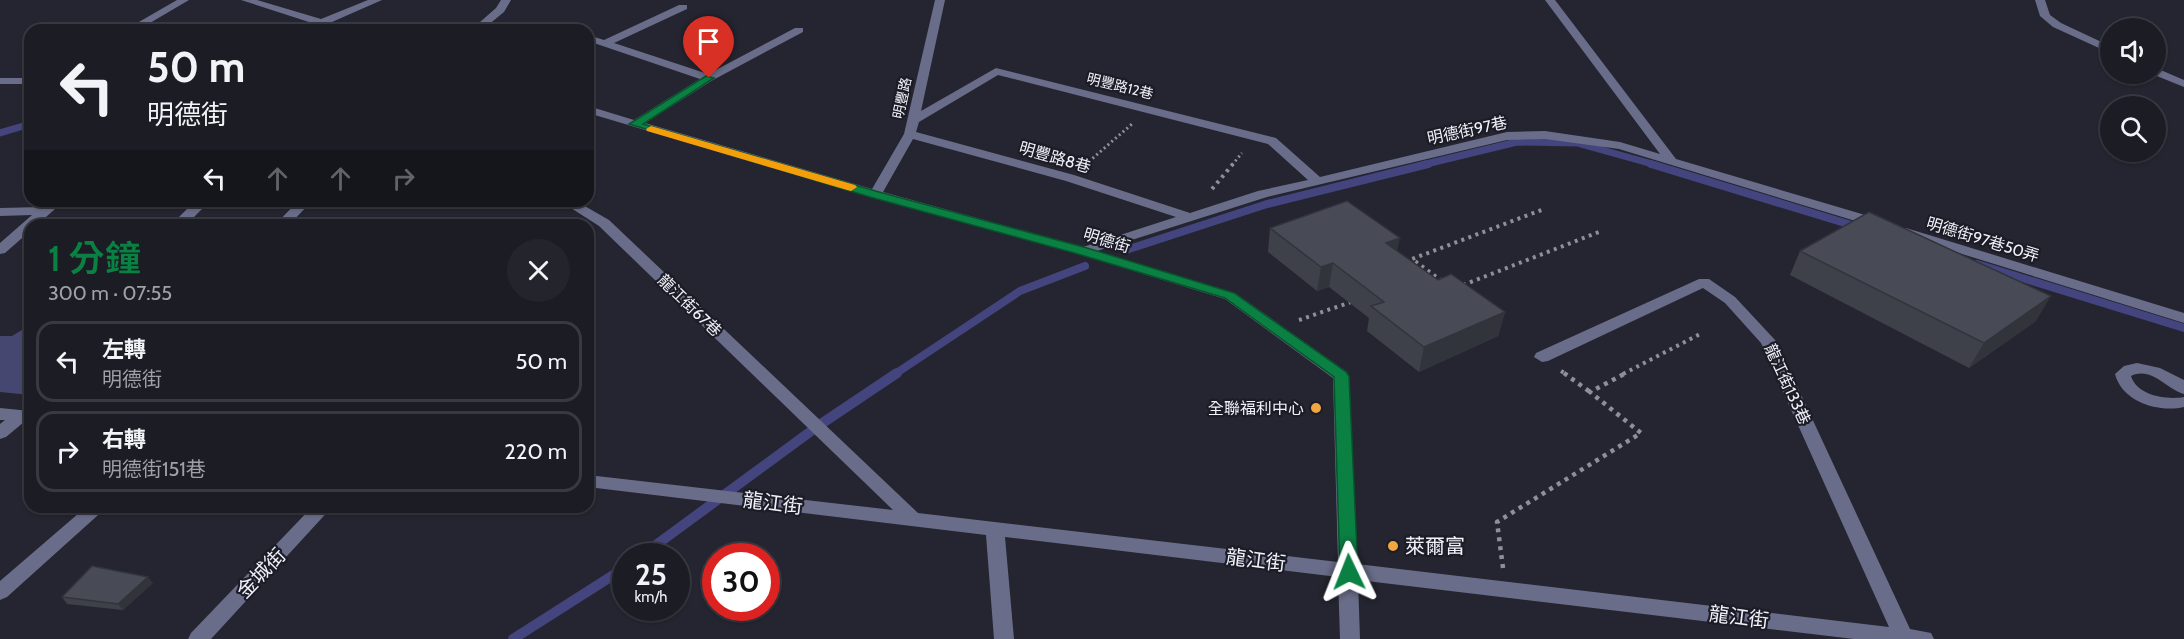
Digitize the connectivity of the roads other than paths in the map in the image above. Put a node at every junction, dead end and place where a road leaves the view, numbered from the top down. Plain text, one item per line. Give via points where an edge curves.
1 (184, 0) edge
2 (246, 0) edge
3 (377, 0) edge
4 (506, 0) edge
5 (940, 0) edge
6 (1550, 0) edge
7 (2040, 0) edge
8 (683, 7) dead end
9 (323, 23) junction
10 (141, 24) edge
11 (326, 24) edge
12 (483, 24) edge
13 (799, 30) dead end
14 (594, 40) edge
15 (606, 44) junction
16 (2100, 45) edge
17 (2166, 76) edge
18 (709, 78) junction
19 (0, 81) edge
20 (24, 81) edge
21 (2184, 84) edge
22 (594, 111) edge
23 (635, 124) junction
24 (911, 128) junction
25 (1670, 159) junction
26 (1317, 181) junction
27 (874, 194) junction
28 (50, 207) edge
29 (197, 207) edge
30 (299, 207) edge
31 (577, 207) edge
32 (46, 211) junction
33 (0, 212) edge
34 (1189, 217) junction
35 (37, 219) edge
36 (184, 219) edge
37 (288, 219) edge
38 (24, 230) edge
39 (0, 250) edge
40 (1083, 251) junction
41 (2184, 318) edge
42 (1542, 357) road end
43 (2184, 389) edge
44 (2184, 402) edge
45 (0, 414) edge
46 (24, 417) edge
47 (24, 418) edge
48 (0, 433) edge
49 (594, 482) edge
50 (91, 513) edge
51 (317, 513) edge
52 (912, 519) junction
53 (994, 529) junction
54 (1349, 572) junction
55 (0, 592) edge
56 (1911, 638) edge
57 (198, 639) edge
58 (1004, 639) edge
59 (1350, 639) edge

1 - 10 street
2 - 9 street
3 - 9 street
4 - 12 street
5 - 24 street, 明豐路
6 - 25 street
7 - 16 street via 2045,16
8 - 15 street
9 - 11 street
13 - 18 street
14 - 15 street
15 - 18 street
17 - 21 street
18 - 23 street
19 - 20 street
22 - 23 street, 明德街
23 - 27 street, 明德街
24 - 26 street, 明豐路12巷 via 996,71 1272,141
24 - 27 street, 明豐路
24 - 34 street, 明豐路8巷
25 - 26 street, 明德街97巷 via 1577,138 1507,136
25 - 41 street, 明德街97巷50弄
26 - 34 street, 明德街97巷
27 - 40 street, 明德街
28 - 32 street
29 - 36 street
30 - 37 street
31 - 52 street, 龍江街67巷 via 604,223
32 - 33 street
32 - 35 street
34 - 40 street, 明德街97巷
38 - 39 street
40 - 54 street, 明德街 via 1230,296 1341,376
42 - 56 street, 龍江街133巷 via 1704,282 1730,300 1768,341
43 - 44 street via 2174,380 2153,372 2133,369 2123,374 2126,384 2140,395 2161,403
45 - 46 street
47 - 48 street
49 - 52 street, 龍江街
50 - 55 street
51 - 57 street, 金城街
52 - 53 street, 龍江街
53 - 54 street, 龍江街
53 - 58 street
54 - 56 street, 龍江街
54 - 59 street, 明德街

